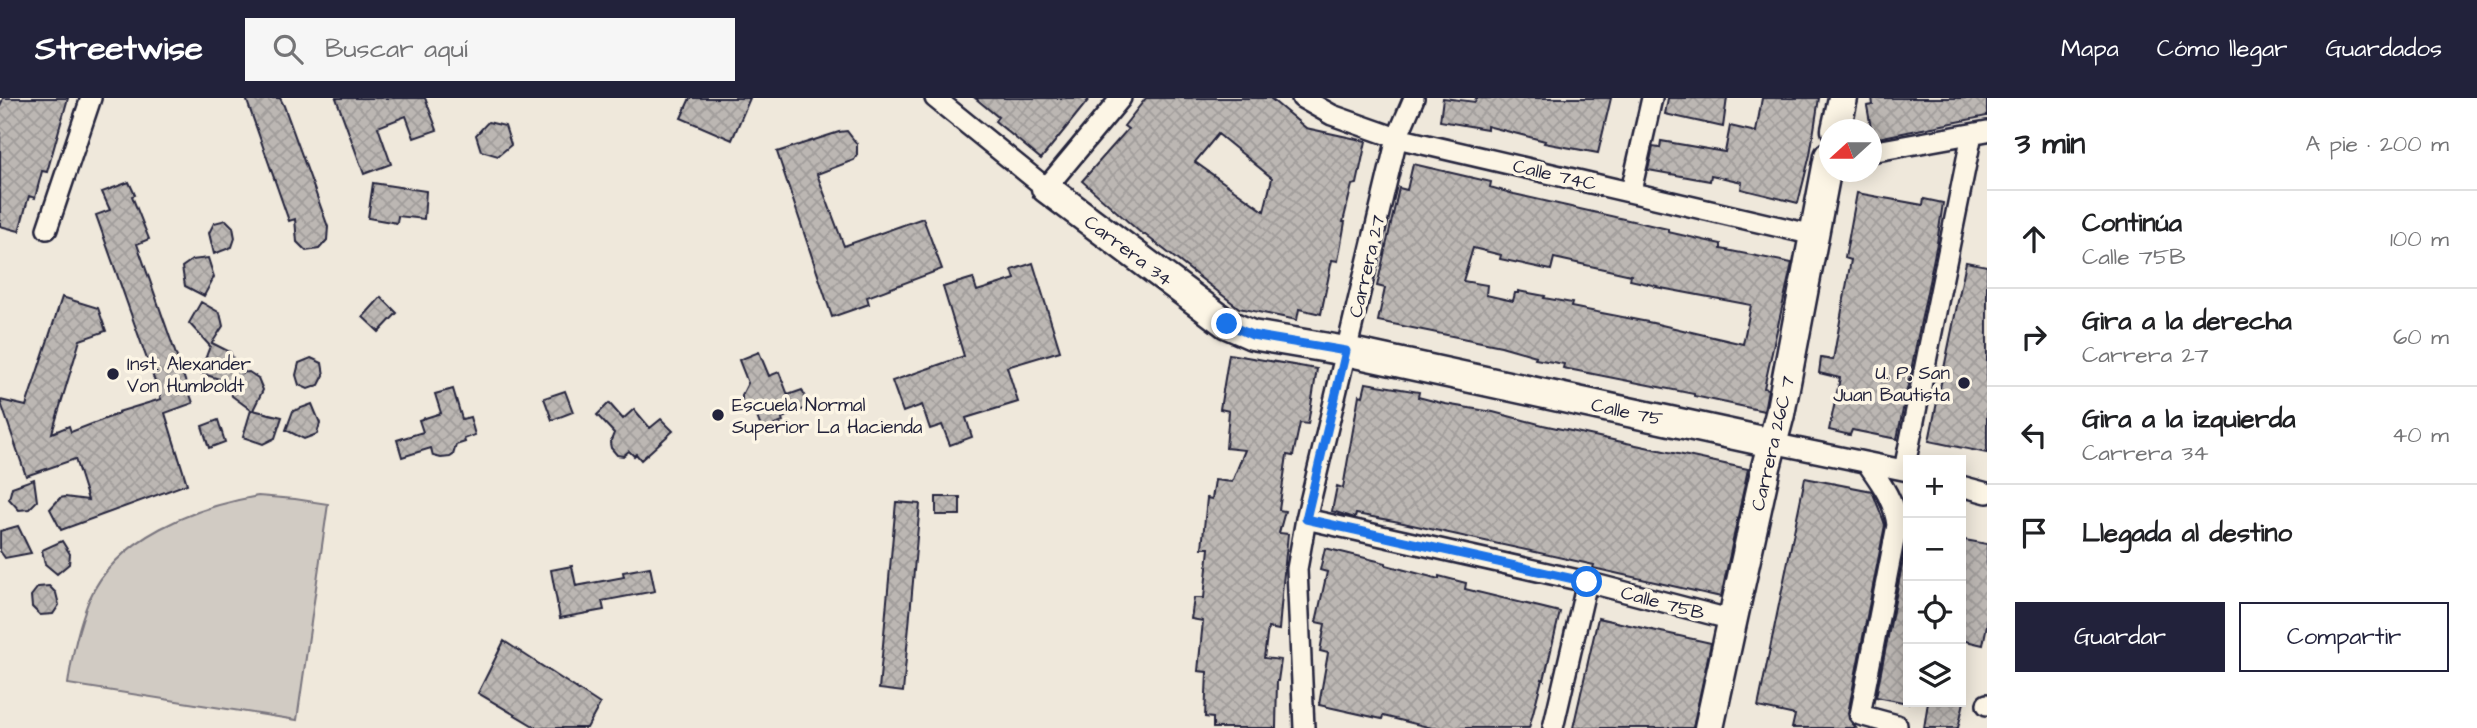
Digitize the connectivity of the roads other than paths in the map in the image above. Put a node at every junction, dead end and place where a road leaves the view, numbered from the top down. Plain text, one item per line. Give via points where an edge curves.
1 (91, 98) edge
2 (936, 98) edge
3 (1121, 98) edge
4 (1302, 98) edge
5 (1414, 98) edge
6 (1652, 98) edge
7 (1843, 98) edge
8 (1838, 119) edge
9 (1979, 132) edge
10 (1397, 138) junction
11 (1882, 150) edge
12 (1824, 182) edge
13 (1046, 188) junction
14 (1631, 191) junction
15 (47, 229) dead end
16 (1814, 235) junction
17 (1346, 351) junction
18 (1772, 443) junction
19 (1909, 455) edge
20 (1867, 463) junction
21 (1903, 470) edge
22 (1966, 487) edge
23 (1987, 493) edge
24 (1306, 519) junction
25 (1587, 582) junction
26 (1733, 620) junction
27 (1306, 727) edge
28 (1897, 727) edge
29 (1553, 728) edge
30 (1709, 728) edge

1 - 15 street
2 - 13 street, Carrera 34
3 - 13 street
4 - 10 street, Calle 74C via 1332,115
5 - 10 street, Carrera 27
6 - 14 street
7 - 8 street
9 - 11 street
9 - 19 street
10 - 14 street, Calle 74C
10 - 17 street, Carrera 27
12 - 16 street, Carrera 26C 7
13 - 17 street, Carrera 34 via 1227,324 1252,335
14 - 16 street, Calle 74C
16 - 18 street, Carrera 26C 7
17 - 18 street, Calle 75
17 - 24 street, Carrera 27
18 - 20 street, Calle 75
18 - 26 street, Carrera 26C 7
20 - 21 street, Calle 75
20 - 28 street via 1890,496 1897,524 1860,715
22 - 23 street
24 - 25 street, Calle 75B
24 - 27 street, Carrera 27 via 1297,569
25 - 26 street, Calle 75B
25 - 29 street
26 - 30 street, Carrera 26C 7

